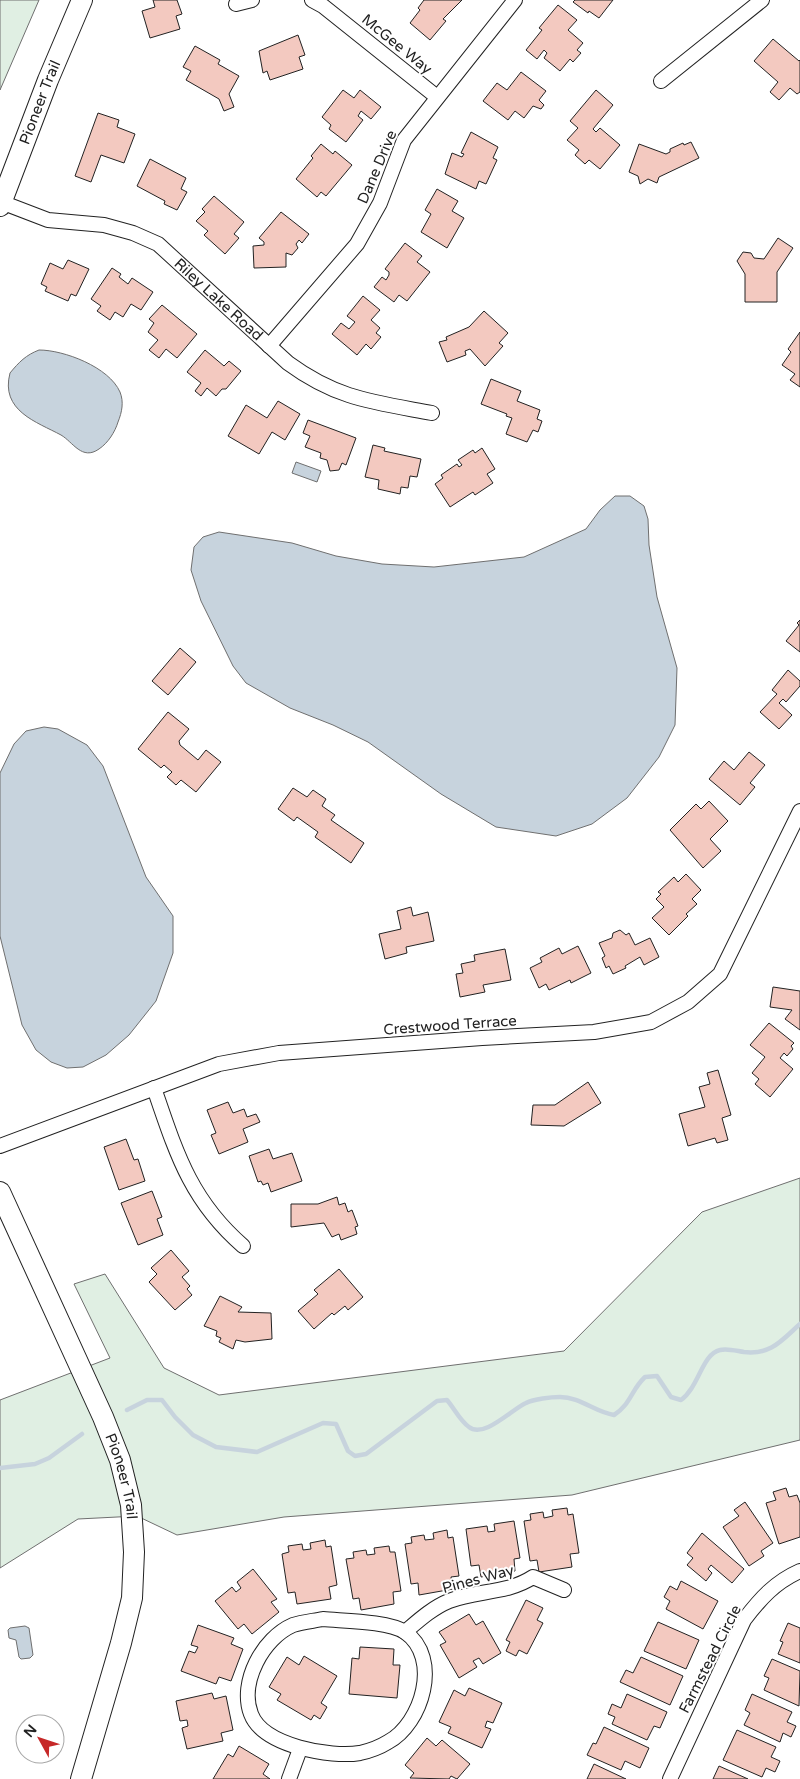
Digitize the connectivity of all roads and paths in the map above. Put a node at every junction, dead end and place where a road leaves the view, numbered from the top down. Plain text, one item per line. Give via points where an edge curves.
1 (82, 0) edge
2 (252, 0) edge
3 (312, 0) edge
4 (515, 0) edge
5 (762, 0) edge
6 (236, 4) dead end
7 (660, 81) dead end
8 (437, 97) junction
9 (0, 203) edge
10 (269, 346) junction
11 (432, 413) dead end
12 (800, 811) edge
13 (154, 1088) junction
14 (0, 1146) edge
15 (0, 1192) edge
16 (243, 1246) dead end
17 (800, 1571) edge
18 (564, 1590) dead end
19 (405, 1632) junction
20 (300, 1749) junction
21 (81, 1779) edge
22 (289, 1779) edge
23 (670, 1779) edge

1 - 9 main road, Pioneer Trail
2 - 6 street
3 - 8 street, McGee Way
4 - 8 street, Dane Drive
5 - 7 street
8 - 10 street, Dane Drive via 404,140 380,203 357,244
9 - 10 street, Riley Lake Road via 48,220 104,225 133,232 158,244
10 - 11 street, Riley Lake Road via 305,376 336,392
12 - 13 street, Crestwood Terrace via 720,974 688,1002 651,1022 594,1032 279,1053 219,1064
13 - 14 street, Crestwood Terrace
13 - 16 street via 178,1158 201,1201 224,1230
15 - 21 main road, Pioneer Trail via 103,1417 120,1460 131,1505 132,1598
17 - 23 street, Farmstead Circle via 776,1584 744,1620
18 - 19 street, Pines Way via 533,1577 519,1586 448,1601
19 - 20 street via 418,1648 426,1679 423,1696 404,1729 390,1742 359,1753
19 - 20 street via 378,1624 323,1619 292,1626 266,1647 250,1684 248,1699 252,1715 273,1736
20 - 22 street

